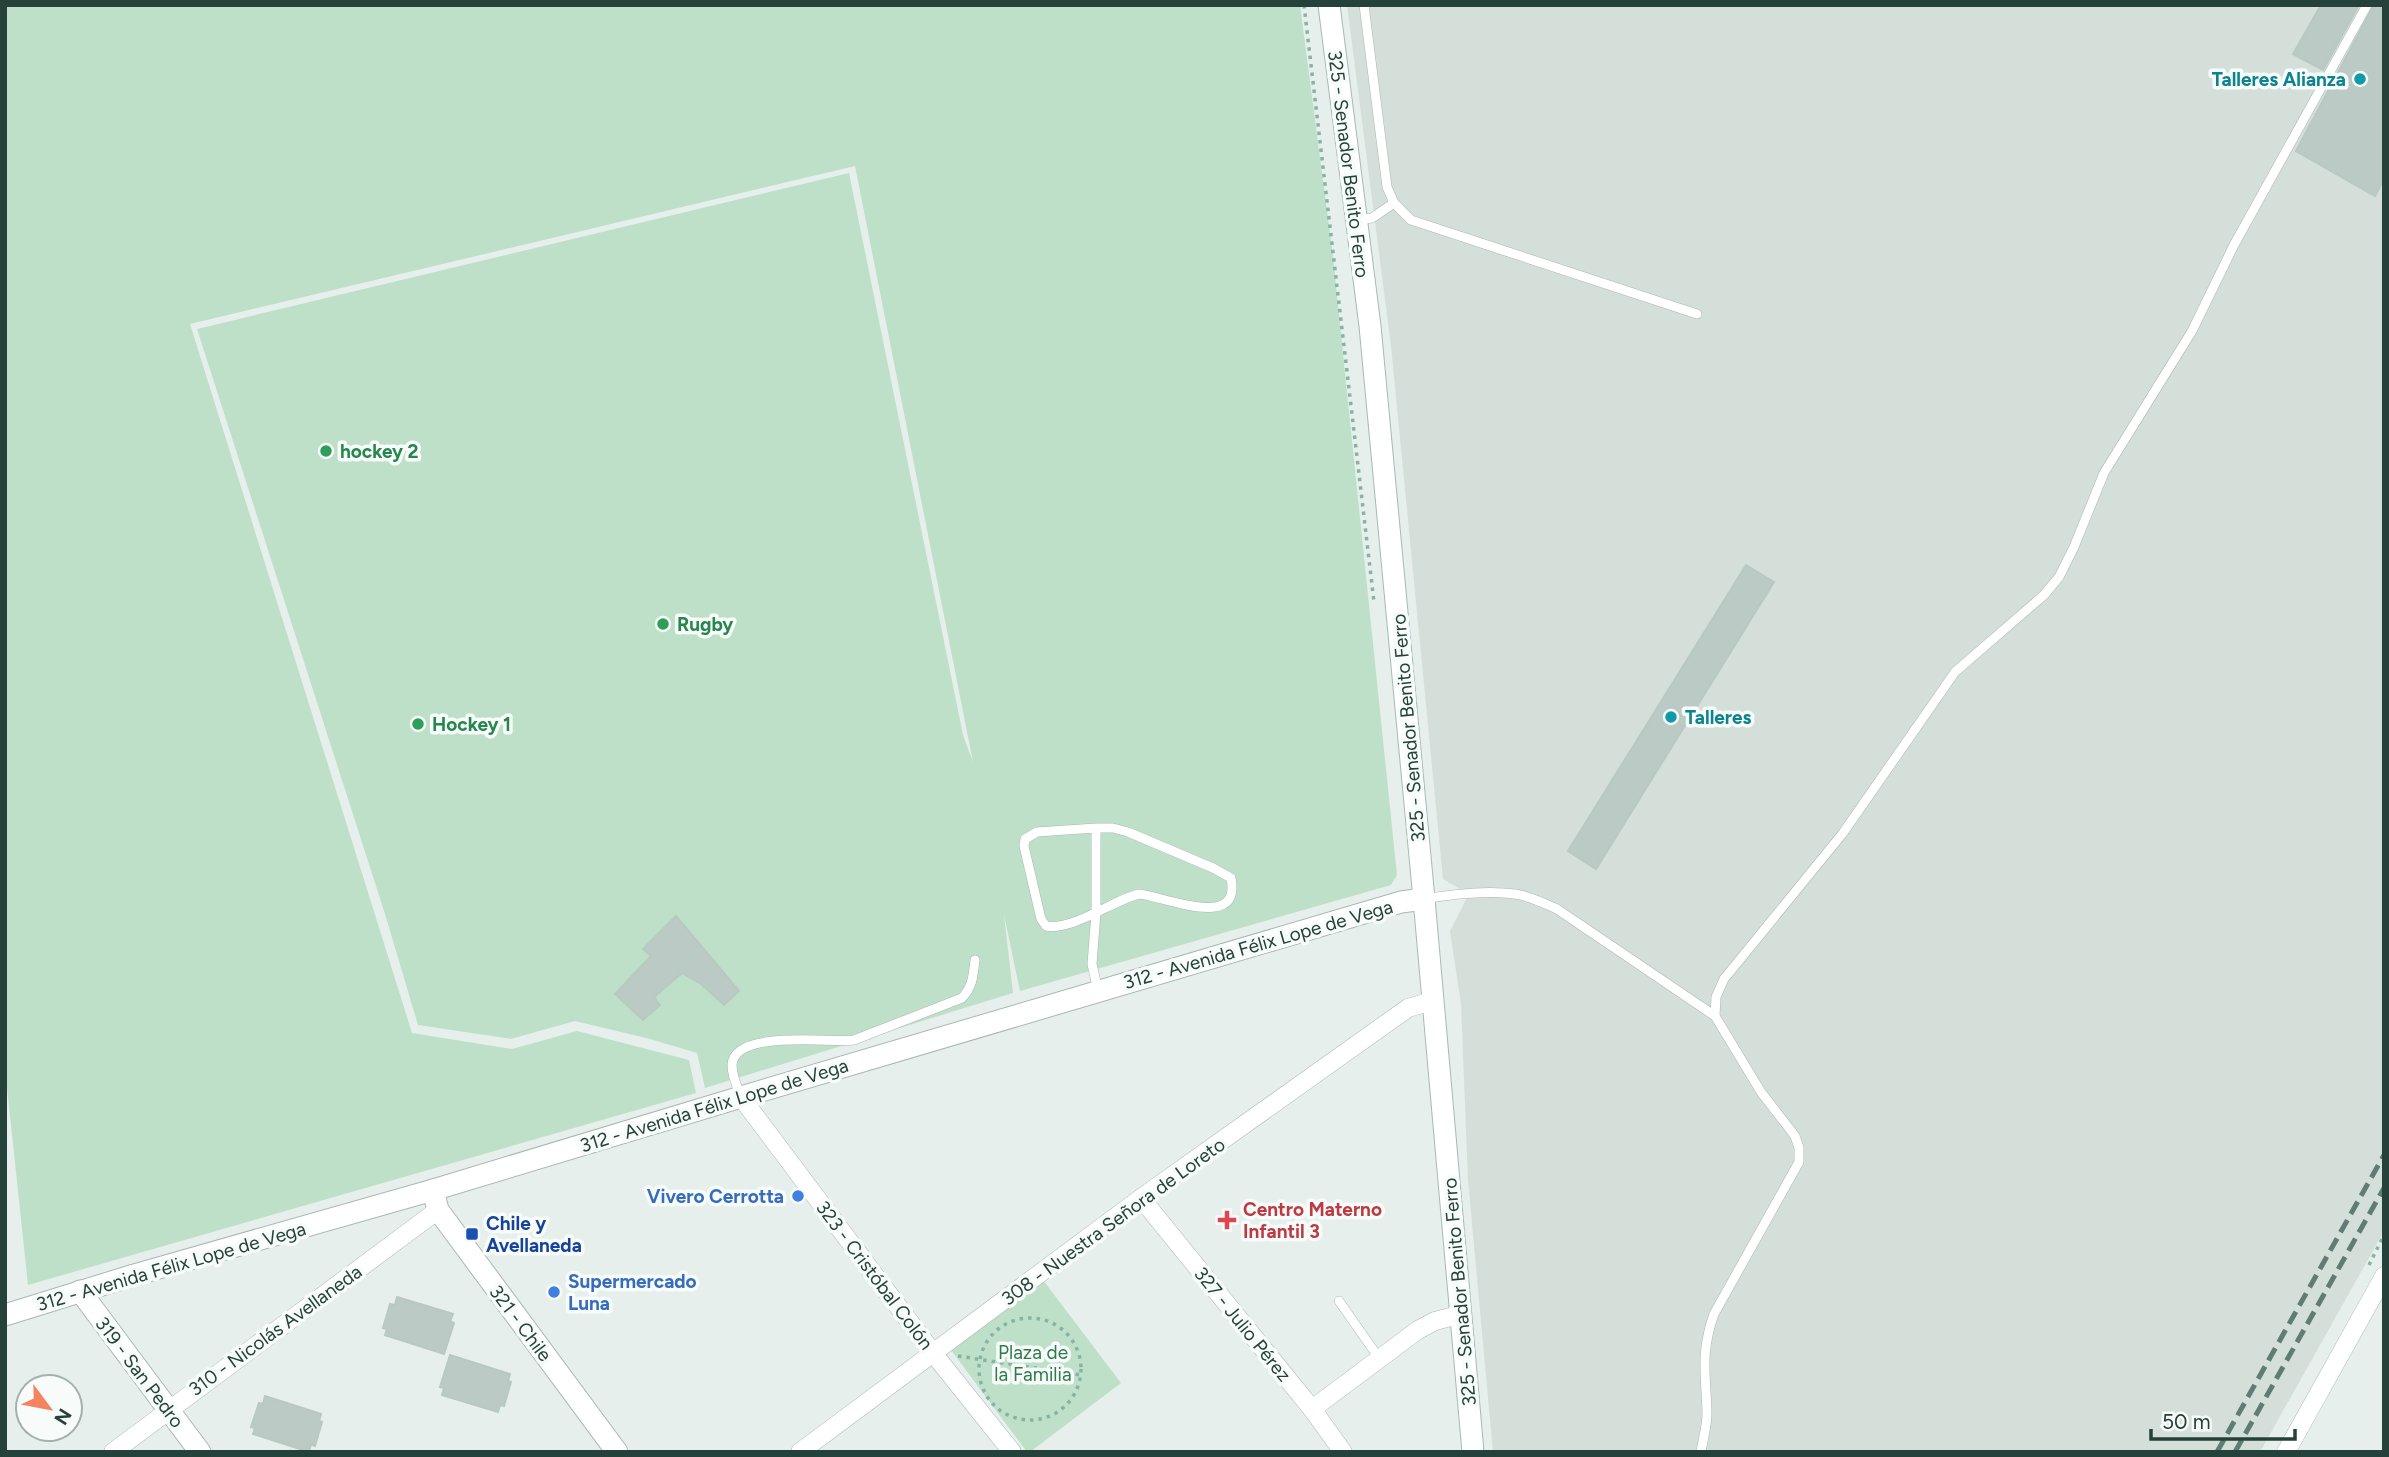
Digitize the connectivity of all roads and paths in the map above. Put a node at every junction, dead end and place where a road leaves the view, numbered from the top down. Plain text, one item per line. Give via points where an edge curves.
1 (1304, 5) edge
2 (1329, 5) edge
3 (1364, 5) edge
4 (2367, 5) edge
5 (1394, 203) junction
6 (1357, 220) junction
7 (1697, 314) dead end
8 (1375, 606) dead end
9 (1096, 828) junction
10 (1424, 899) junction
11 (1096, 913) junction
12 (975, 960) dead end
13 (1098, 991) junction
14 (1432, 1001) junction
15 (1715, 1016) junction
16 (741, 1097) junction
17 (1141, 1198) junction
18 (435, 1200) junction
19 (2384, 1276) edge
20 (80, 1291) junction
21 (1339, 1301) dead end
22 (1462, 1314) junction
23 (5, 1315) edge
24 (933, 1353) junction
25 (980, 1358) junction
26 (1379, 1358) junction
27 (1080, 1375) junction
28 (168, 1409) junction
29 (1312, 1409) junction
30 (113, 1452) edge
31 (200, 1452) edge
32 (617, 1452) edge
33 (800, 1452) edge
34 (1012, 1452) edge
35 (1343, 1452) edge
36 (1473, 1452) edge
37 (1701, 1452) edge
38 (2286, 1452) edge

1 - 8 path
2 - 6 street, 325 - Senador Benito Ferro
3 - 5 lane via 1387,187
4 - 15 lane via 2234,245 2192,331 2104,473 2059,577 1955,672 1843,833 1724,979 1716,996
5 - 6 lane via 1372,218
5 - 7 lane via 1411,220
6 - 10 street, 325 - Senador Benito Ferro
9 - 11 lane
9 - 11 lane via 1037,832 1025,839 1024,846 1046,926 1054,928
9 - 11 lane via 1128,832 1213,868 1231,878 1234,890 1221,908 1139,894
10 - 13 street, 312 - Avenida Félix Lope de Vega
10 - 14 street, 325 - Senador Benito Ferro
10 - 15 lane via 1449,894 1513,894 1534,899 1557,909
11 - 13 lane via 1091,964
12 - 16 lane via 973,981 962,998 839,1042 766,1040 738,1052 732,1062
13 - 16 street, 312 - Avenida Félix Lope de Vega
14 - 17 street, 308 - Nuestra Señora de Loreto via 1408,1008
14 - 22 street, 325 - Senador Benito Ferro
15 - 37 lane via 1800,1148 1799,1162 1714,1314 1705,1339 1707,1416
16 - 18 street, 312 - Avenida Félix Lope de Vega
16 - 24 street, 323 - Cristóbal Colón
17 - 24 street, 308 - Nuestra Señora de Loreto
17 - 29 street, 327 - Julio Pérez
18 - 20 street, 312 - Avenida Félix Lope de Vega
18 - 28 street, 310 - Nicolás Avellaneda
18 - 32 street, 321 - Chile
19 - 38 street
20 - 23 street, 312 - Avenida Félix Lope de Vega
20 - 28 street, 319 - San Pedro
21 - 26 lane
22 - 26 street via 1435,1321
22 - 36 street, 325 - Senador Benito Ferro
24 - 33 street, 308 - Nuestra Señora de Loreto
24 - 34 street, 323 - Cristóbal Colón
25 - 27 path
25 - 27 path via 993,1334 1007,1323 1043,1320 1072,1340
25 - 27 path via 979,1376 985,1393 996,1407 1021,1419 1048,1416 1063,1407
26 - 29 street
28 - 30 street, 310 - Nicolás Avellaneda
28 - 31 street, 319 - San Pedro
29 - 35 street, 327 - Julio Pérez

